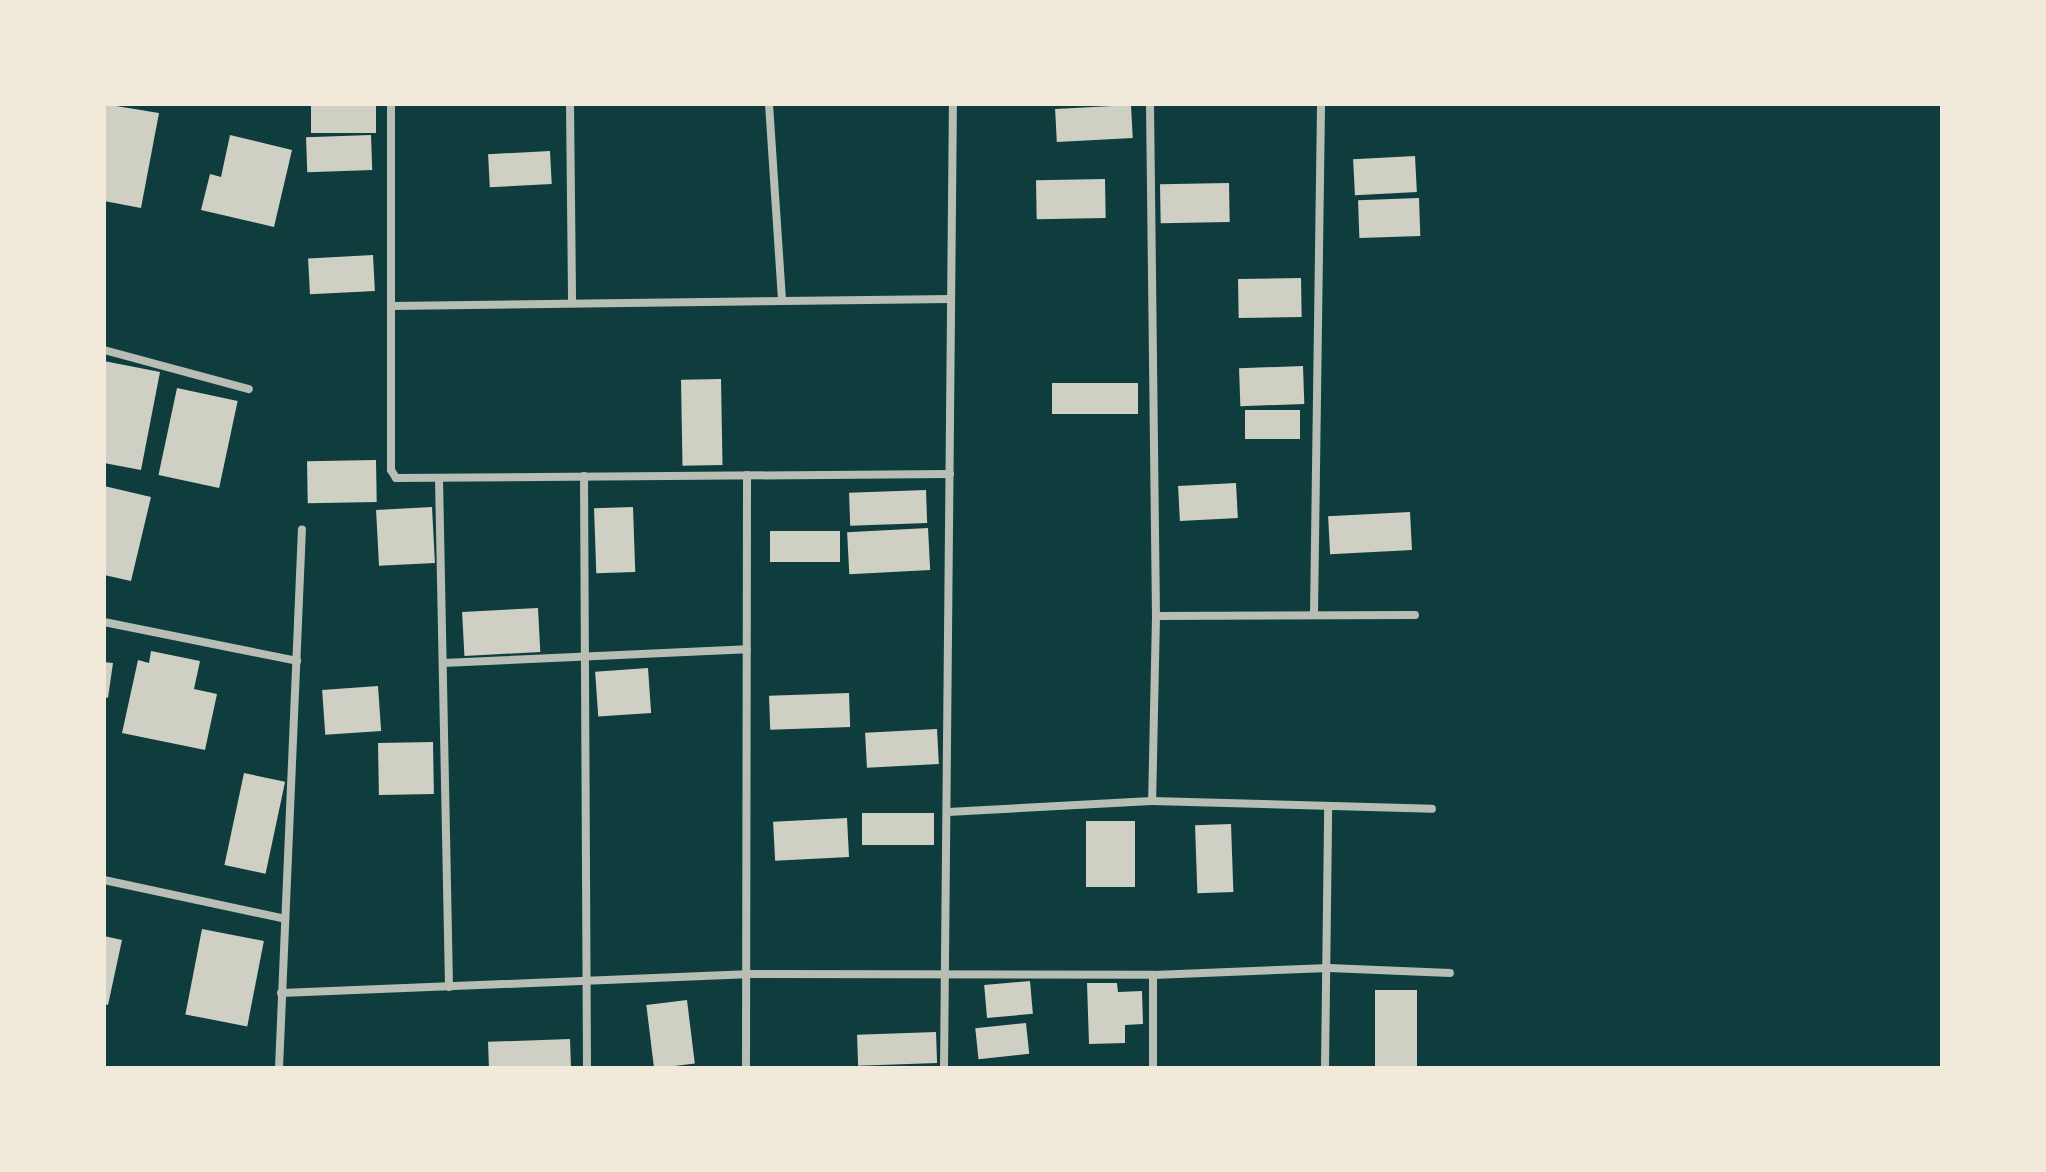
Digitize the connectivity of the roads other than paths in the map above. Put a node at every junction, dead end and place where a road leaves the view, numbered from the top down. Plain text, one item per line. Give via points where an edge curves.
1 (391, 104) edge
2 (570, 104) edge
3 (769, 104) edge
4 (953, 104) edge
5 (1150, 104) edge
6 (1321, 104) edge
7 (951, 299) junction
8 (572, 301) junction
9 (782, 301) junction
10 (391, 306) junction
11 (104, 350) edge
12 (249, 389) dead end
13 (950, 474) junction
14 (747, 475) junction
15 (584, 476) junction
16 (439, 479) junction
17 (302, 529) dead end
18 (1314, 614) junction
19 (1415, 615) dead end
20 (1156, 616) junction
21 (104, 622) edge
22 (747, 649) junction
23 (585, 656) junction
24 (297, 661) junction
25 (443, 663) junction
26 (1152, 801) junction
27 (1328, 806) junction
28 (1432, 809) dead end
29 (948, 812) junction
30 (104, 880) edge
31 (282, 918) junction
32 (1329, 968) junction
33 (946, 973) junction
34 (1450, 973) dead end
35 (746, 974) junction
36 (1153, 975) junction
37 (587, 981) junction
38 (449, 987) junction
39 (281, 993) junction
40 (279, 1068) edge
41 (587, 1068) edge
42 (746, 1068) edge
43 (944, 1068) edge
44 (1153, 1068) edge
45 (1325, 1068) edge

1 - 10 street
2 - 8 street
3 - 9 street
4 - 7 street
5 - 20 street
6 - 18 street
7 - 9 street
7 - 13 street
8 - 9 street
8 - 10 street
10 - 16 street via 391,470 404,480
11 - 12 street
13 - 14 street
13 - 29 street
14 - 15 street
14 - 22 street
15 - 16 street
15 - 23 street
16 - 25 street
17 - 24 street
18 - 19 street
18 - 20 street
20 - 26 street
21 - 24 street
22 - 23 street
22 - 35 street
23 - 25 street
23 - 37 street
24 - 31 street
25 - 38 street
26 - 27 street
26 - 29 street
27 - 28 street
27 - 32 street
29 - 33 street
30 - 31 street
31 - 39 street
32 - 34 street
32 - 36 street
32 - 45 street
33 - 35 street
33 - 36 street
33 - 43 street
35 - 37 street
35 - 42 street
36 - 44 street
37 - 38 street
37 - 41 street
38 - 39 street
39 - 40 street

